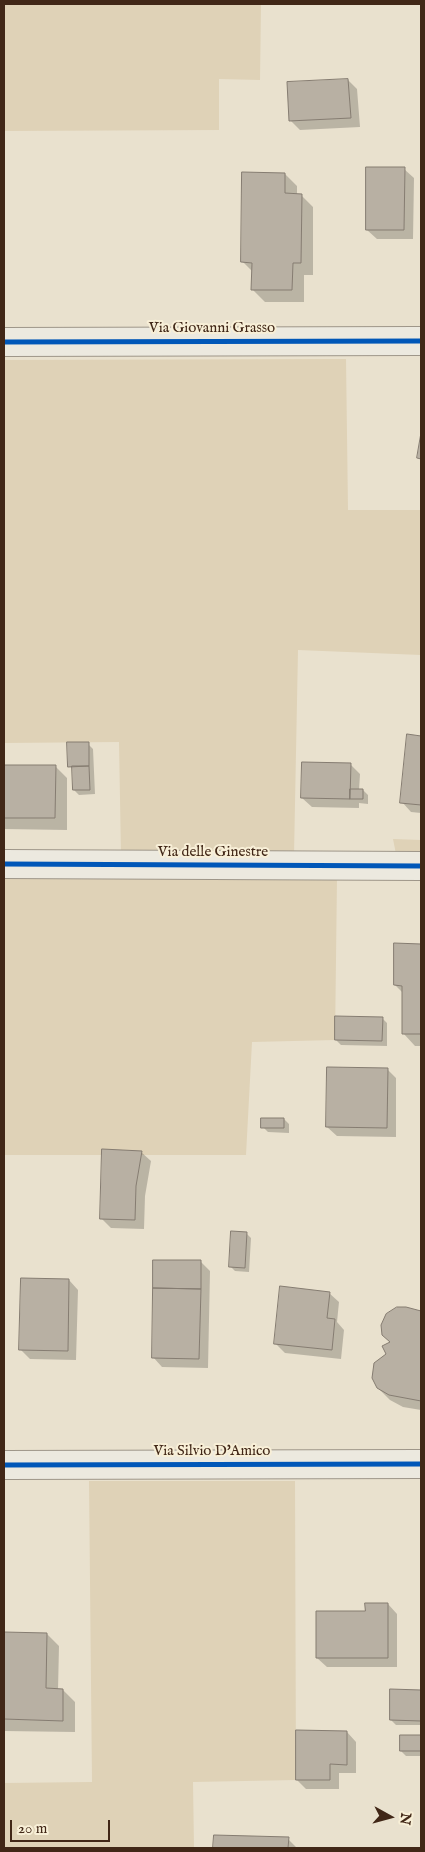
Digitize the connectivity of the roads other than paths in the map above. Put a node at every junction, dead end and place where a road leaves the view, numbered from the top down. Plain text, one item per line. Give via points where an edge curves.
1 (421, 341) edge
2 (4, 342) edge
3 (4, 864) edge
4 (421, 866) edge
5 (421, 1464) edge
6 (4, 1465) edge

1 - 2 street, Via Giovanni Grasso
3 - 4 street, Via delle Ginestre
5 - 6 street, Via Silvio D'Amico

